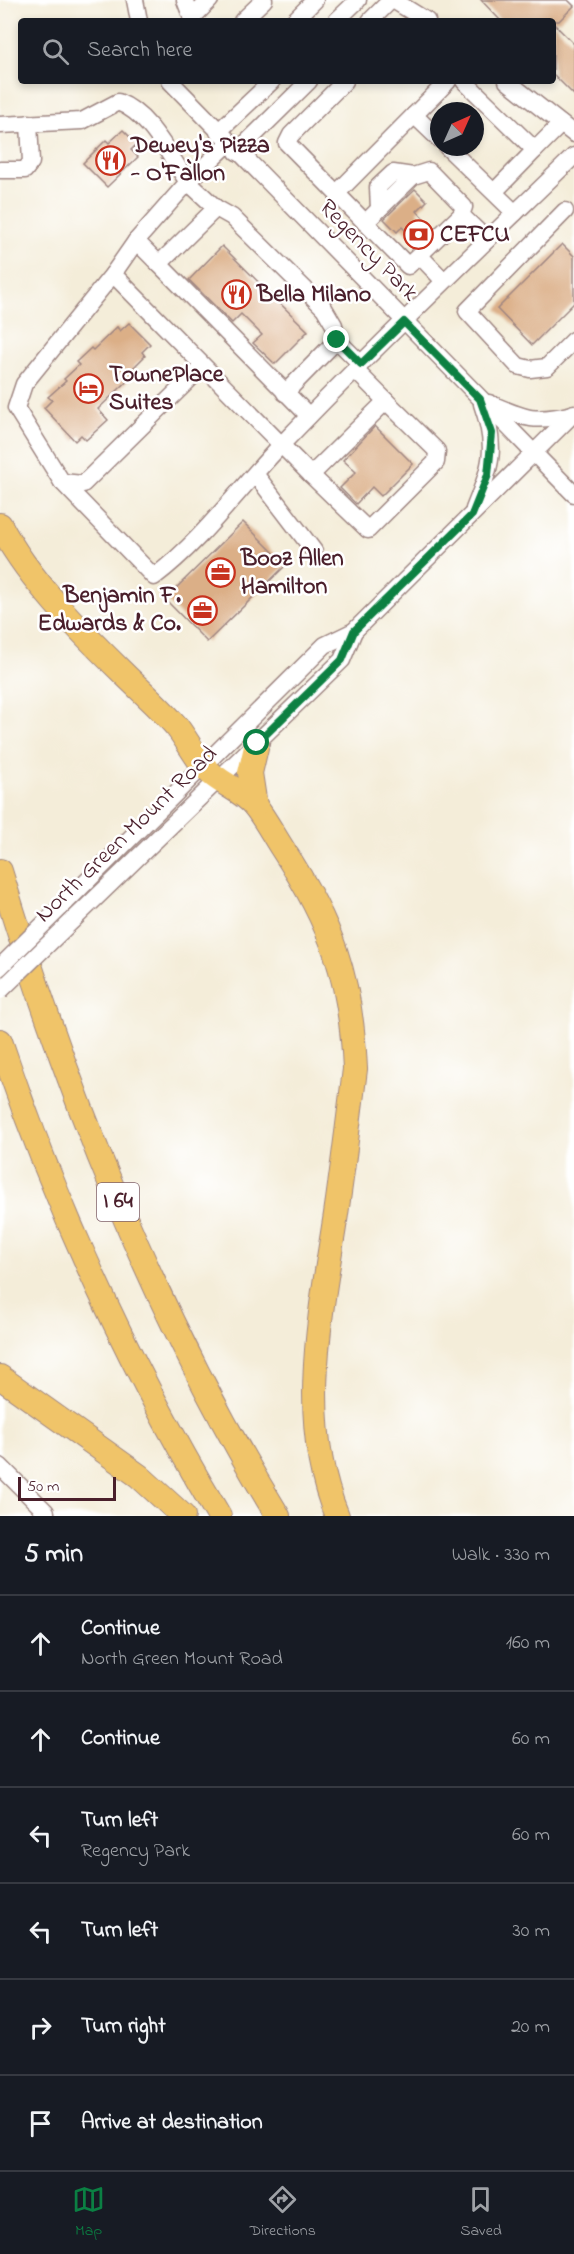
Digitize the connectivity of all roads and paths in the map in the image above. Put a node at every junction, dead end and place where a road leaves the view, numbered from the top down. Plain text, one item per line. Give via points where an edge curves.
1 (135, 0) edge
2 (185, 0) edge
3 (210, 0) edge
4 (264, 0) edge
5 (315, 0) edge
6 (358, 0) edge
7 (392, 0) edge
8 (138, 18) edge
9 (191, 18) edge
10 (194, 18) edge
11 (245, 18) edge
12 (297, 18) edge
13 (339, 18) edge
14 (373, 18) edge
15 (416, 18) edge
16 (173, 84) edge
17 (270, 84) edge
18 (305, 84) edge
19 (342, 84) edge
20 (445, 84) edge
21 (467, 84) edge
22 (511, 84) edge
23 (414, 115) junction
24 (29, 123) junction
25 (0, 124) edge
26 (568, 129) edge
27 (430, 130) edge
28 (228, 142) junction
29 (535, 150) junction
30 (456, 156) edge
31 (574, 156) edge
32 (0, 171) edge
33 (188, 183) junction
34 (494, 192) junction
35 (337, 193) junction
36 (216, 208) junction
37 (571, 211) edge
38 (515, 213) junction
39 (461, 215) junction
40 (366, 223) junction
41 (487, 240) junction
42 (135, 241) junction
43 (420, 255) junction
44 (159, 264) junction
45 (113, 274) junction
46 (444, 281) junction
47 (404, 322) junction
48 (337, 340) junction
49 (574, 340) edge
50 (203, 366) junction
51 (358, 367) junction
52 (285, 393) junction
53 (480, 399) junction
54 (386, 401) junction
55 (574, 413) edge
56 (309, 416) junction
57 (281, 445) junction
58 (534, 454) junction
59 (255, 475) junction
60 (312, 475) junction
61 (62, 482) junction
62 (574, 494) edge
63 (472, 515) junction
64 (0, 525) edge
65 (314, 551) dead end
66 (354, 631) junction
67 (257, 743) junction
68 (210, 773) junction
69 (255, 806) junction
70 (0, 871) edge
71 (0, 967) edge
72 (0, 991) edge
73 (0, 1041) edge
74 (0, 1377) edge
75 (0, 1466) edge
76 (46, 1516) edge
77 (183, 1516) edge
78 (219, 1516) edge
79 (278, 1516) edge
80 (337, 1516) edge

1 - 8 street
2 - 9 street
3 - 10 street
4 - 11 street
5 - 12 street
6 - 13 street
7 - 14 street
7 - 15 street
16 - 28 street, Regency Park
17 - 28 street
18 - 28 street
19 - 35 street via 286,143
20 - 23 street
21 - 29 street
22 - 26 street
23 - 27 street
23 - 35 street
24 - 25 street
24 - 32 street via 31,162 25,170
24 - 33 street via 82,121 118,102 125,104 149,127
26 - 29 street
28 - 33 street
28 - 47 street, Regency Park
29 - 34 street
30 - 34 street
31 - 38 street
33 - 36 street
33 - 42 street
34 - 38 street
35 - 40 street
36 - 44 street
36 - 48 street via 232,217 324,308
37 - 49 street via 467,312 518,366 546,367
38 - 41 street
39 - 40 street via 464,207 429,171 413,176 393,173 378,188 379,209
39 - 41 street
39 - 43 street
40 - 43 street via 408,266
41 - 46 street
42 - 44 street
42 - 45 street
43 - 46 street
44 - 52 street
45 - 50 street
45 - 61 street via 24,384 16,408
46 - 47 street
47 - 51 street
47 - 53 street, Regency Park
48 - 51 street
48 - 52 street
50 - 57 street
50 - 61 street via 83,484
51 - 54 street
51 - 56 street
52 - 56 street
53 - 55 street via 516,415 542,421
53 - 58 street, Regency Park
53 - 63 street via 492,433 492,454
54 - 60 street
54 - 60 street via 437,451 436,462 368,530
55 - 58 street, North Green Mount Road
56 - 57 street
57 - 59 street
57 - 60 street
58 - 62 street, Regency Park
58 - 63 street, North Green Mount Road
59 - 61 street via 184,555 154,577
59 - 65 street
63 - 66 street, North Green Mount Road
64 - 68 highway via 13,547 83,633 175,724
66 - 67 street, North Green Mount Road via 342,660
66 - 68 street, North Green Mount Road via 325,645
67 - 68 street, North Green Mount Road
67 - 69 highway via 250,773
68 - 69 highway
68 - 71 street, North Green Mount Road, bridge
68 - 72 street, North Green Mount Road, bridge via 72,921
69 - 80 highway via 309,888 332,940 353,1022 355,1069 316,1361 319,1440
70 - 79 highway, I 64 via 52,1035 91,1140 161,1298
73 - 78 highway, I 64 via 43,1156 110,1309 144,1381
74 - 77 highway via 139,1476
75 - 76 street

